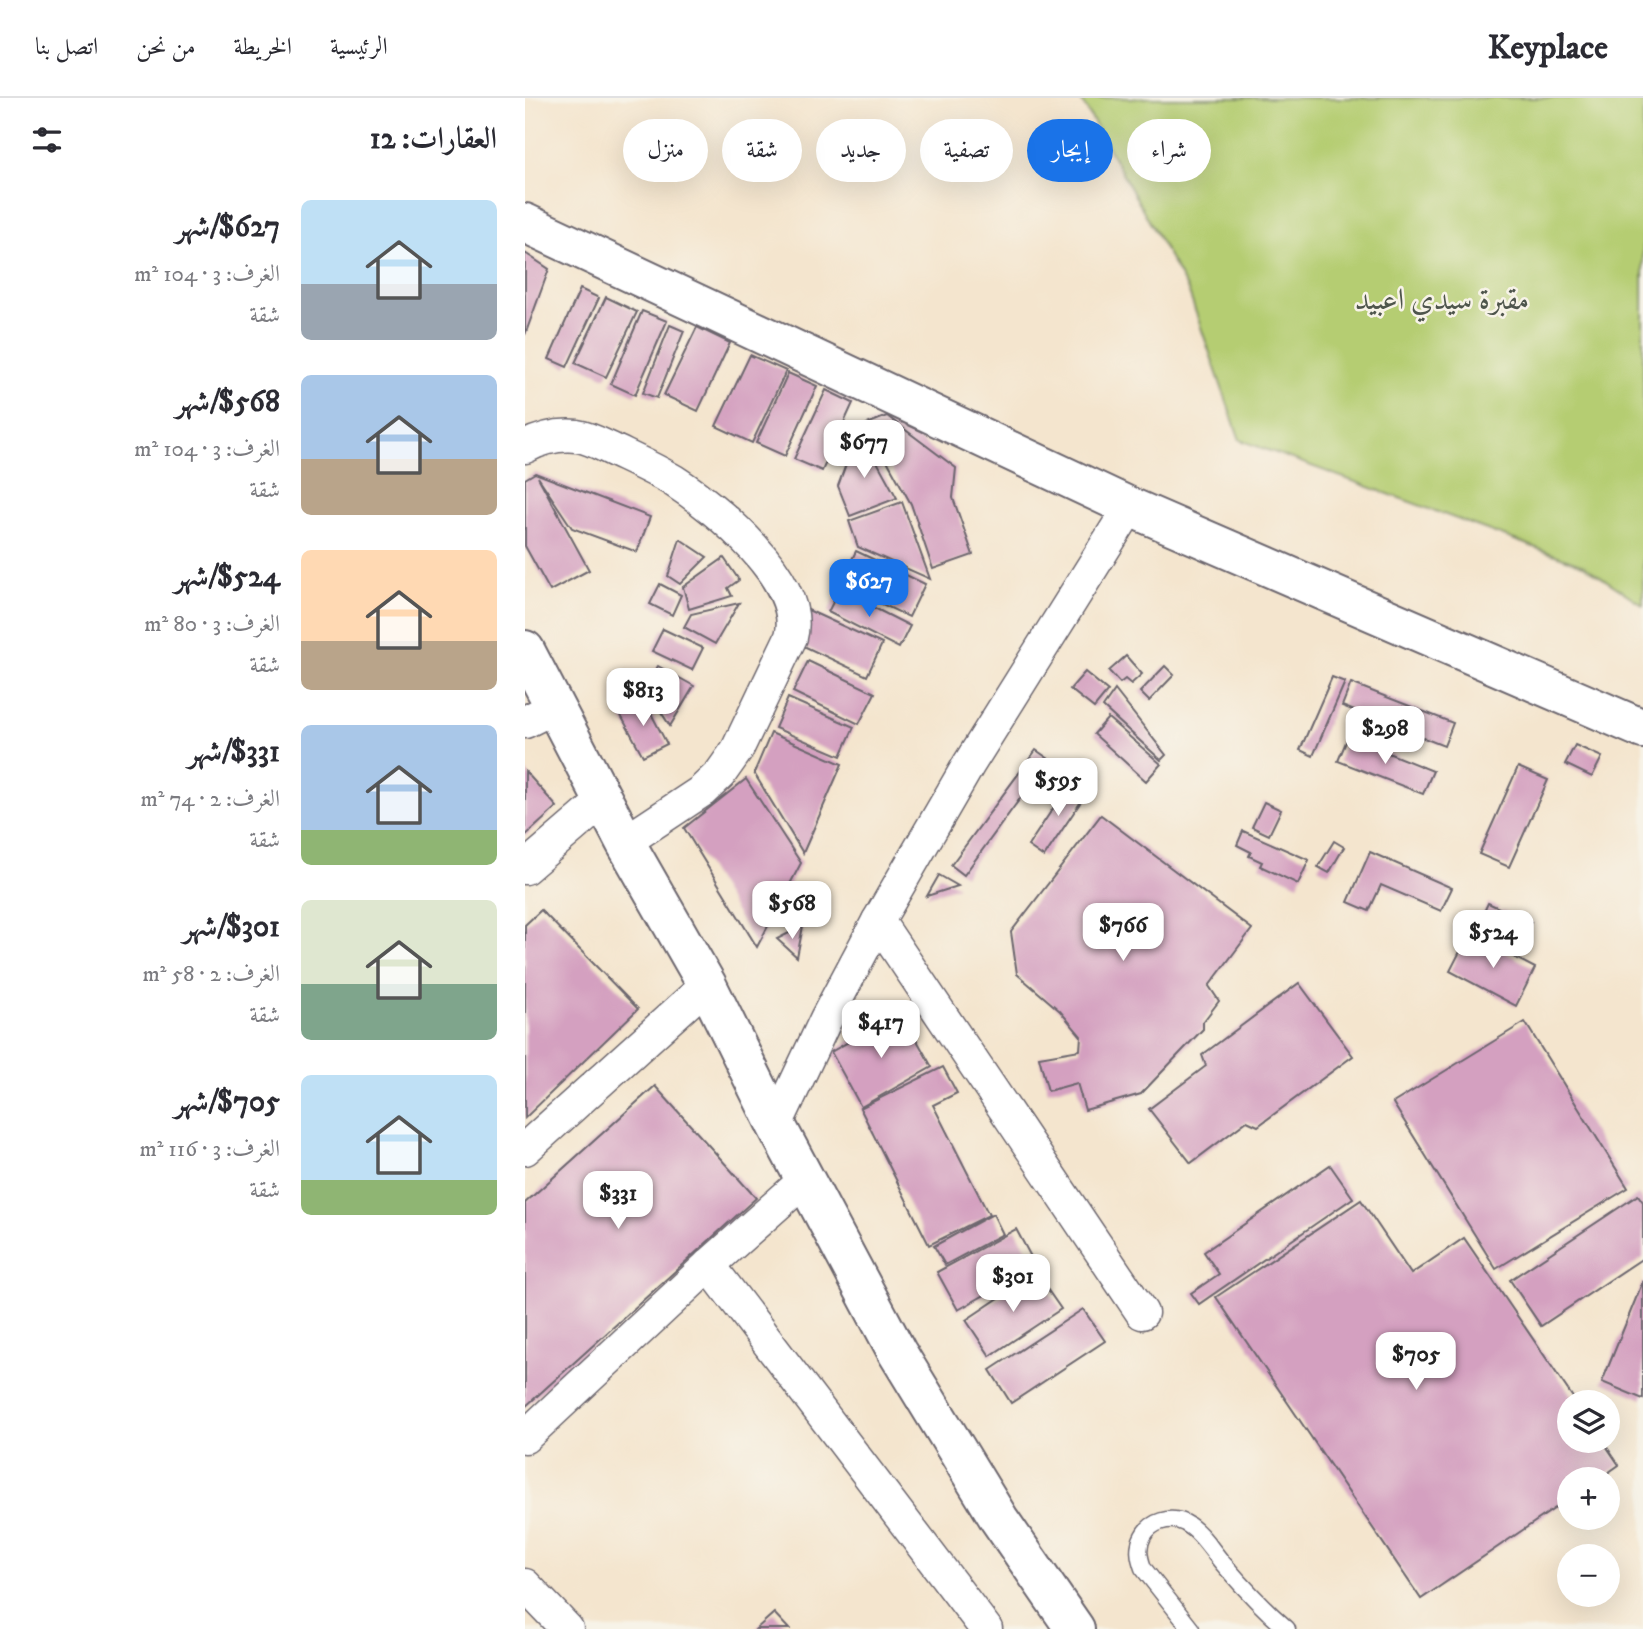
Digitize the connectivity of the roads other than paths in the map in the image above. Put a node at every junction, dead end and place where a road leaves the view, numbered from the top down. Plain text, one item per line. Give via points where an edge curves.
1 (525, 223) edge
2 (525, 447) edge
3 (1130, 507) junction
4 (525, 650) edge
5 (540, 715) edge
6 (1643, 729) edge
7 (604, 800) junction
8 (625, 842) junction
9 (525, 868) edge
10 (878, 921) junction
11 (707, 985) junction
12 (776, 1125) junction
13 (525, 1149) edge
14 (806, 1179) junction
15 (709, 1265) junction
16 (1142, 1313) dead end
17 (525, 1437) edge
18 (525, 1585) edge
19 (1279, 1627) edge
20 (567, 1629) edge
21 (986, 1629) edge
22 (1075, 1629) edge
23 (1191, 1629) edge

1 - 3 main road
2 - 8 street via 564,435 587,438 674,482 748,543 781,584 793,614 791,636 729,763 702,791
3 - 6 main road
3 - 10 street via 969,764
4 - 5 main road
5 - 7 main road
7 - 8 main road
7 - 9 street
8 - 11 main road
10 - 12 street
10 - 16 street
11 - 12 main road
11 - 13 street
12 - 14 main road
14 - 15 street
14 - 22 main road via 947,1436
15 - 17 street
15 - 21 street
18 - 20 street
19 - 23 lane via 1192,1528 1164,1520 1141,1539 1139,1559

